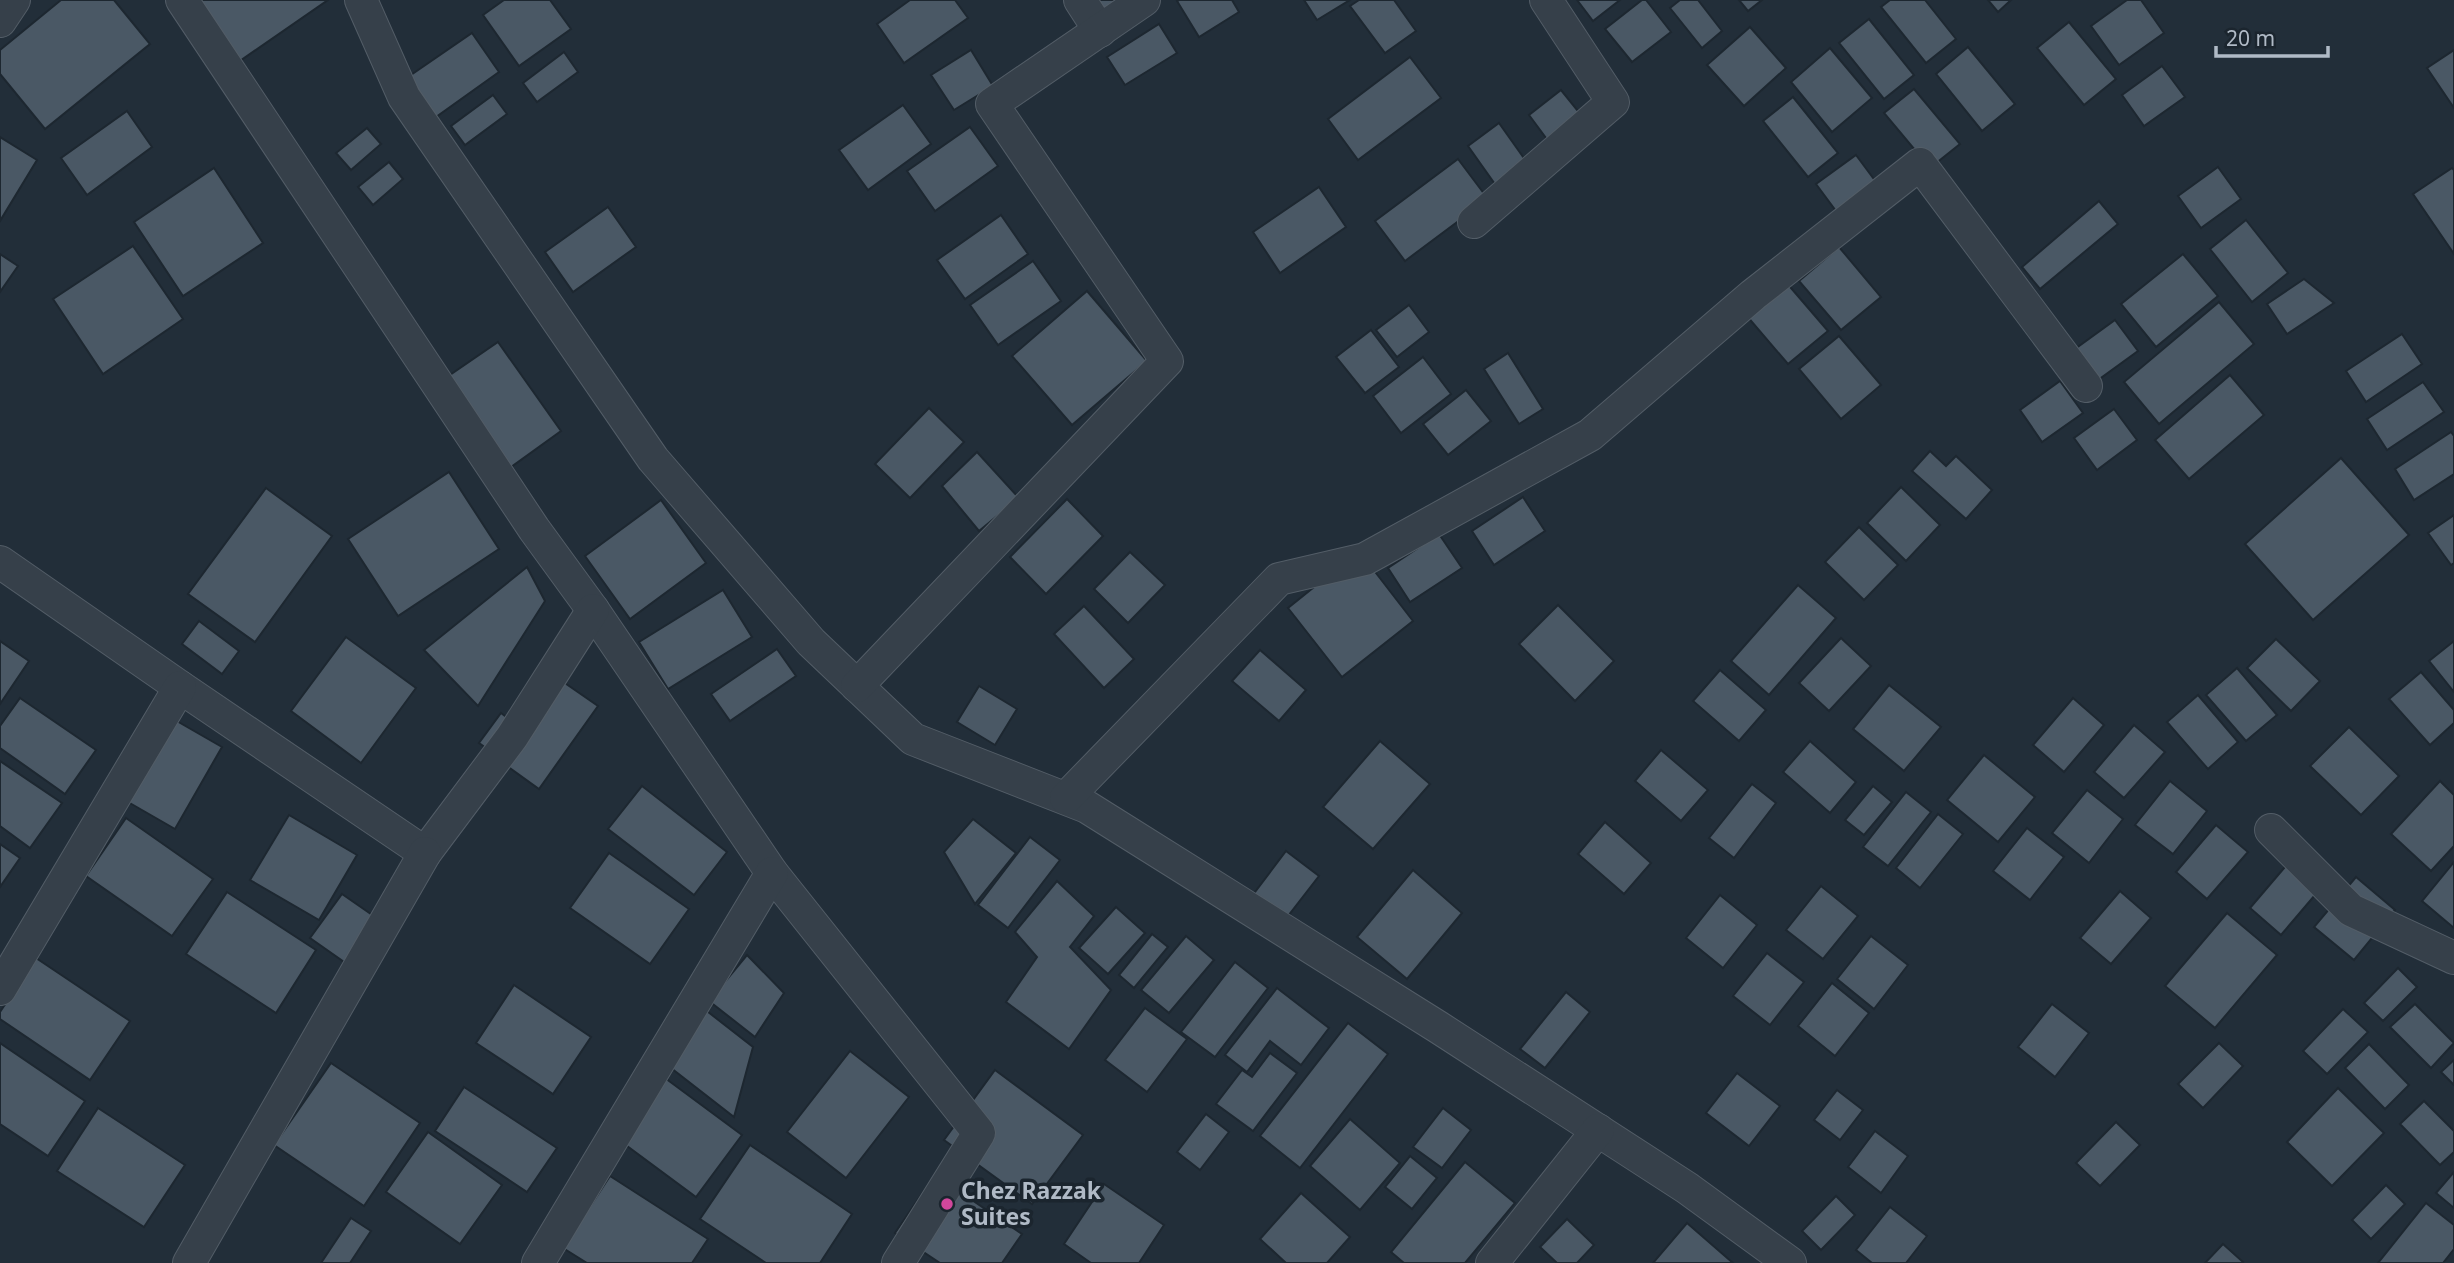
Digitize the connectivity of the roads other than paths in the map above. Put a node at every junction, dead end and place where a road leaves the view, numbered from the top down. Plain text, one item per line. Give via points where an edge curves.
1 (14, 0) edge
2 (182, 0) edge
3 (361, 0) edge
4 (1080, 0) edge
5 (1144, 0) edge
6 (1546, 0) edge
7 (0, 21) edge
8 (1100, 31) junction
9 (1475, 222) dead end
10 (2086, 386) dead end
11 (0, 562) edge
12 (593, 610) junction
13 (857, 686) junction
14 (180, 687) junction
15 (1066, 798) junction
16 (2271, 830) dead end
17 (425, 853) junction
18 (772, 873) junction
19 (2454, 958) edge
20 (0, 989) edge
21 (1598, 1130) junction
22 (189, 1263) edge
23 (538, 1263) edge
24 (898, 1263) edge
25 (1492, 1263) edge
26 (1790, 1263) edge

1 - 7 street
2 - 12 street via 526,517
3 - 13 street via 404,97 653,459 811,642
4 - 8 street
5 - 8 street
6 - 9 street via 1613,102
8 - 13 street via 992,104 1167,360
10 - 15 street via 1920,164 1753,295 1590,435 1365,559 1279,579
11 - 14 street
12 - 17 street via 512,737
12 - 18 street
13 - 15 street via 913,739
14 - 17 street
14 - 20 street
15 - 21 street
16 - 19 street via 2351,910
17 - 22 street
18 - 23 street
18 - 24 street via 979,1133
21 - 25 street
21 - 26 street

